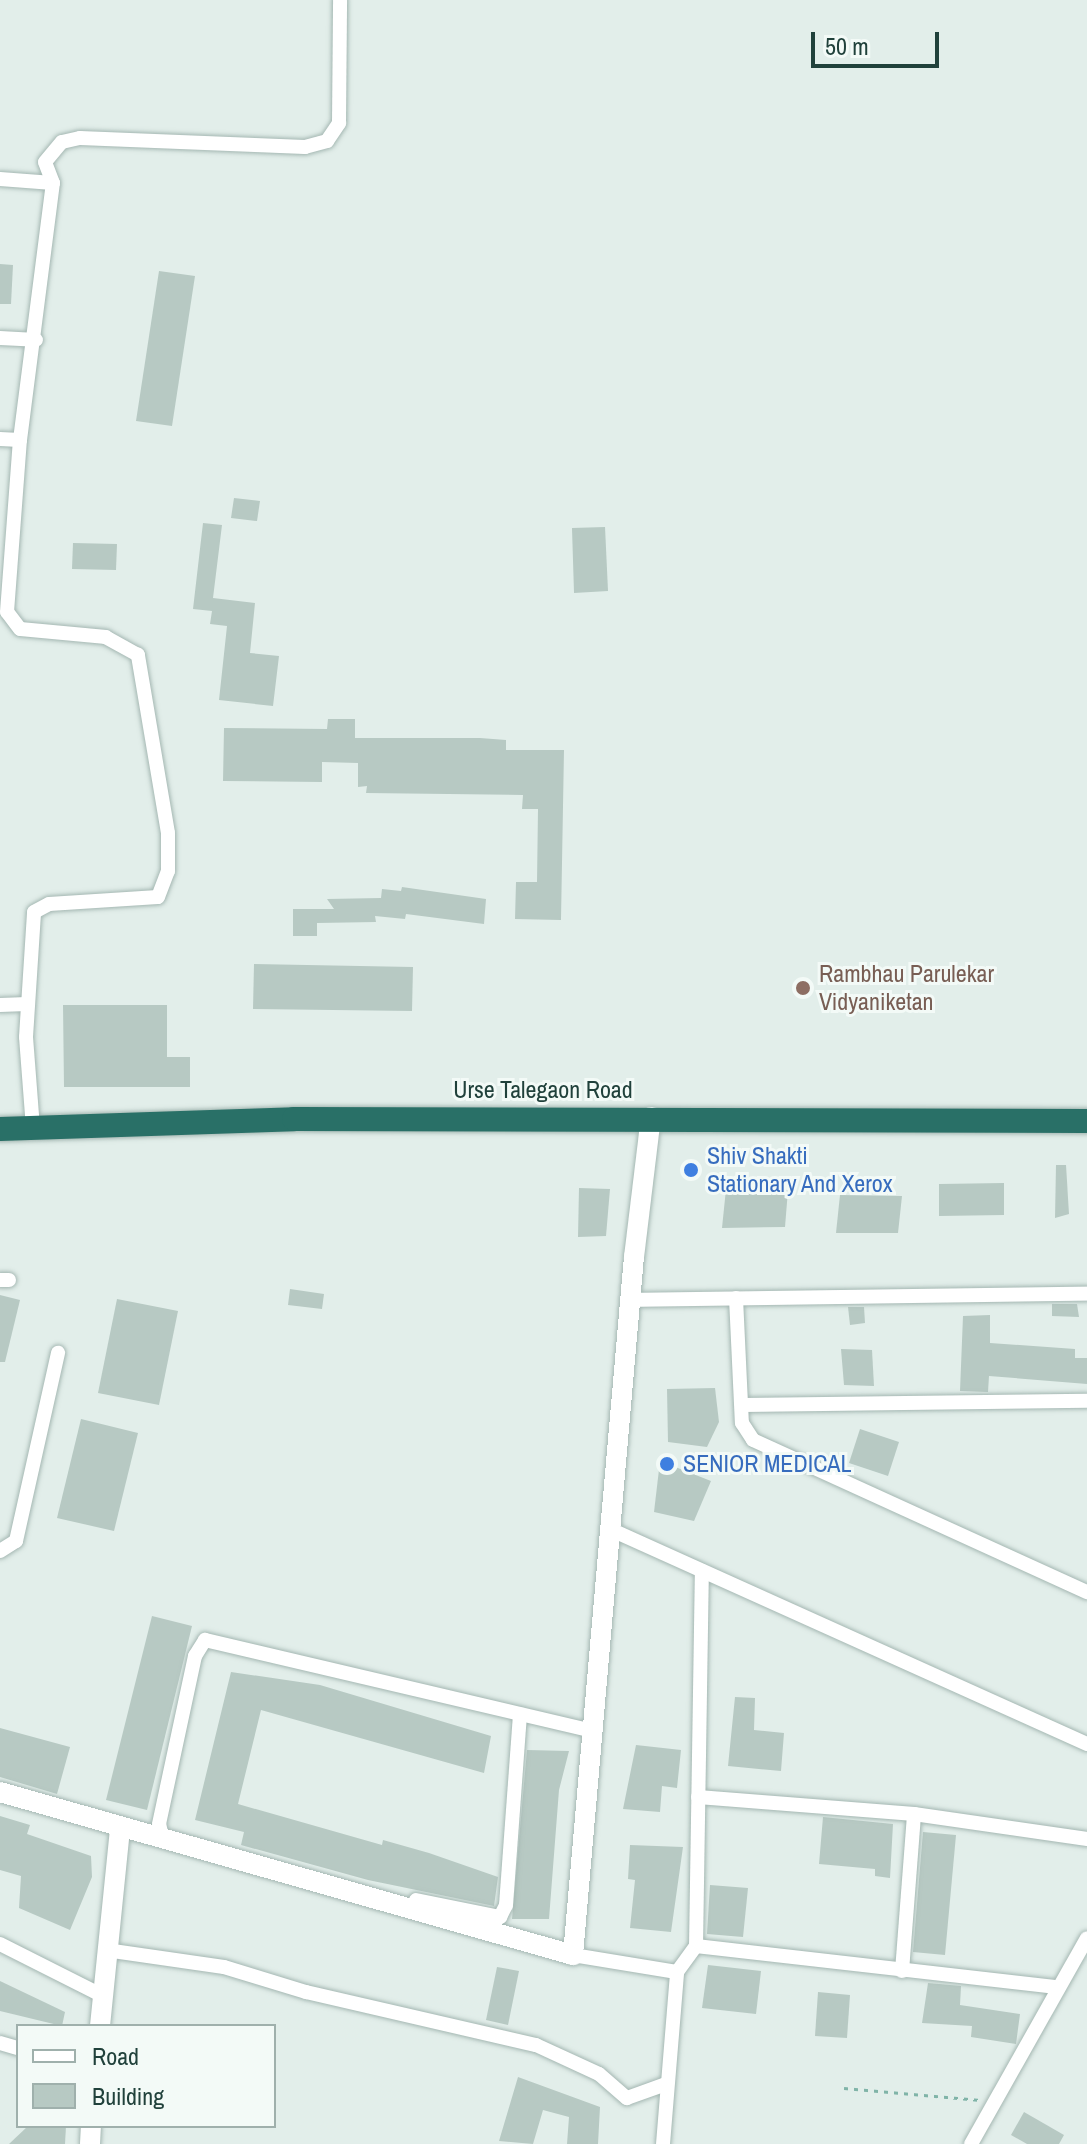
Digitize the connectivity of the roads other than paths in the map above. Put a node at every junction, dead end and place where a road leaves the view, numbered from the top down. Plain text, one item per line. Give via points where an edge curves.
1 (340, 0) edge
2 (0, 179) edge
3 (53, 183) junction
4 (0, 338) edge
5 (36, 340) junction
6 (0, 439) edge
7 (20, 440) junction
8 (7, 525) edge
9 (27, 1004) junction
10 (0, 1005) edge
11 (651, 1117) junction
12 (1087, 1121) edge
13 (33, 1128) junction
14 (0, 1129) edge
15 (1087, 1294) edge
16 (736, 1298) junction
17 (630, 1300) junction
18 (58, 1353) dead end
19 (1087, 1401) edge
20 (743, 1405) junction
21 (614, 1531) junction
22 (0, 1551) edge
23 (702, 1571) junction
24 (1087, 1592) edge
25 (520, 1715) junction
26 (593, 1731) junction
27 (1087, 1744) edge
28 (0, 1792) edge
29 (698, 1797) junction
30 (914, 1814) junction
31 (120, 1829) junction
32 (1087, 1839) edge
33 (163, 1841) junction
34 (244, 1858) dead end
35 (1087, 1938) edge
36 (0, 1944) edge
37 (696, 1946) junction
38 (106, 1950) junction
39 (573, 1955) junction
40 (902, 1971) junction
41 (677, 1972) junction
42 (1055, 1987) junction
43 (103, 1996) junction
44 (100, 2024) edge
45 (666, 2084) junction
46 (663, 2144) edge
47 (971, 2144) edge

1 - 3 street via 339,123 327,141 305,147 80,138 52,149 45,162
2 - 3 street
3 - 5 street
4 - 5 street
5 - 7 street
6 - 7 street
7 - 8 street
8 - 9 street via 10,621 20,629 106,637 138,655 168,833 168,871 158,897 49,904 34,912
9 - 10 street
9 - 13 street
11 - 12 highway, Urse Talegaon Road
11 - 13 highway, Urse Talegaon Road via 294,1119
11 - 17 street
13 - 14 highway, Urse Talegaon Road
15 - 16 street
16 - 17 street
16 - 20 street
17 - 21 street
18 - 22 street via 16,1541
19 - 20 street
20 - 24 street via 742,1423 753,1440
21 - 23 street
21 - 26 street
23 - 27 street
23 - 29 street
25 - 26 street
25 - 33 street via 205,1640 195,1656 161,1811
25 - 34 street via 506,1905 500,1917
26 - 39 street
28 - 31 street
29 - 30 street
29 - 37 street
30 - 32 street
30 - 40 street
31 - 33 street
31 - 38 street
33 - 39 street
35 - 42 street
36 - 43 street
37 - 40 street
37 - 41 street
38 - 43 street
38 - 45 street via 224,1967 306,1992 536,2045 599,2074 627,2098
39 - 41 street
40 - 42 street
41 - 45 street
42 - 47 street
43 - 44 street
45 - 46 street

